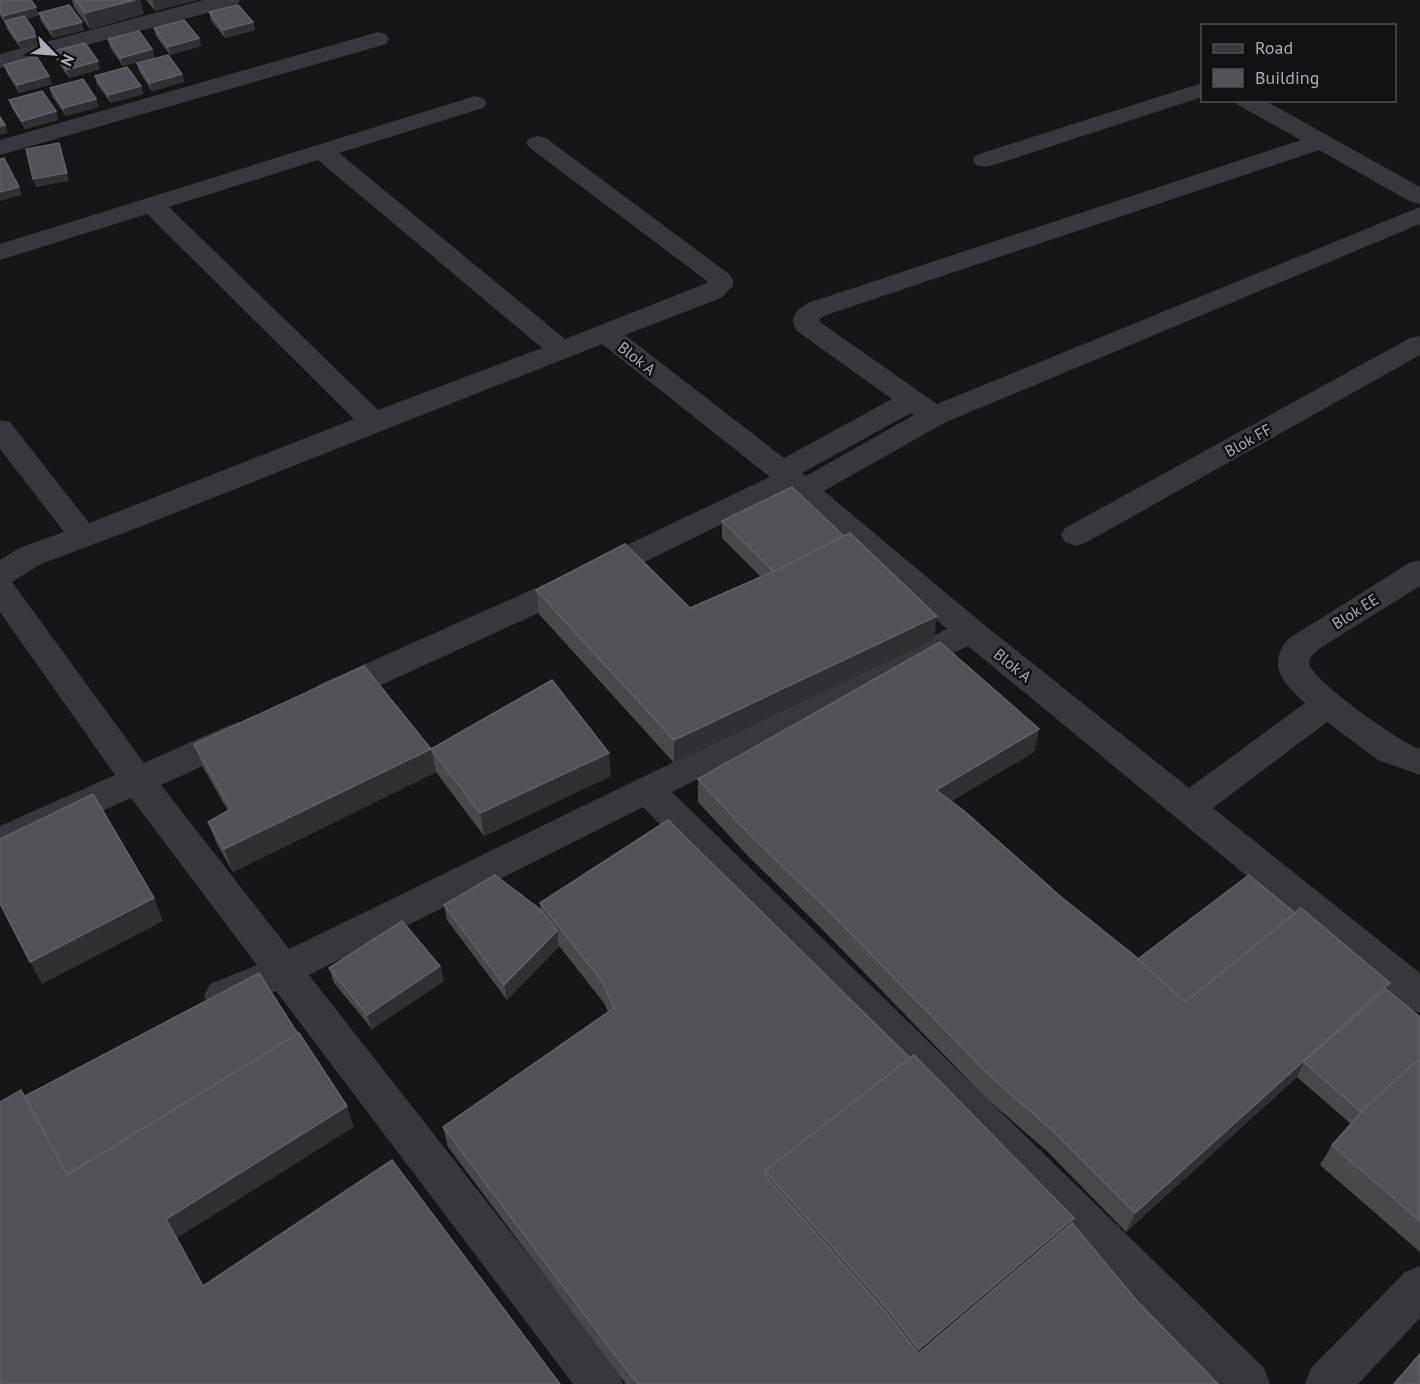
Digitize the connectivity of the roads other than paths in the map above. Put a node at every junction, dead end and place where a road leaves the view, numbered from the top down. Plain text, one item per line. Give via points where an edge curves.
1 (229, 0) edge
2 (378, 39) dead end
3 (0, 61) edge
4 (1201, 91) edge
5 (1250, 102) edge
6 (475, 103) dead end
7 (1320, 142) junction
8 (538, 143) dead end
9 (0, 148) edge
10 (322, 151) junction
11 (985, 160) dead end
12 (1420, 197) edge
13 (152, 205) junction
14 (1420, 215) edge
15 (3, 245) edge
16 (607, 334) junction
17 (1420, 344) edge
18 (561, 350) junction
19 (923, 408) junction
20 (374, 422) junction
21 (0, 429) edge
22 (792, 480) junction
23 (82, 535) junction
24 (1076, 535) dead end
25 (15, 557) edge
26 (1420, 570) edge
27 (0, 575) edge
28 (0, 588) edge
29 (971, 631) junction
30 (307, 704) edge
31 (1329, 704) junction
32 (264, 724) edge
33 (1420, 762) edge
34 (137, 780) junction
35 (647, 789) junction
36 (1188, 808) junction
37 (0, 842) edge
38 (282, 971) junction
39 (1420, 996) edge
40 (197, 1010) edge
41 (1420, 1287) edge
42 (601, 1384) edge
43 (1248, 1384) edge
44 (1327, 1384) edge

1 - 3 street
2 - 9 street
4 - 11 street
5 - 7 street
6 - 10 street
7 - 12 street
7 - 19 street via 816,309 806,316 807,325
8 - 16 street via 720,280 720,286 712,292
10 - 13 street
10 - 18 street
13 - 15 street
13 - 20 street
14 - 19 street
16 - 18 street
16 - 22 street, Blok A
17 - 24 street, Blok FF
18 - 20 street
19 - 22 street
20 - 23 street
21 - 23 street
22 - 29 street, Blok A
22 - 30 street
23 - 25 street
25 - 27 street
26 - 31 street, Blok EE via 1300,647 1294,657 1296,675
28 - 34 street
29 - 35 street
29 - 36 street, Blok A
31 - 33 street via 1384,747
31 - 36 street
32 - 34 street
34 - 37 street
34 - 38 street
35 - 38 street
35 - 43 street
36 - 39 street, Blok A
38 - 40 street
38 - 42 street
41 - 44 street

